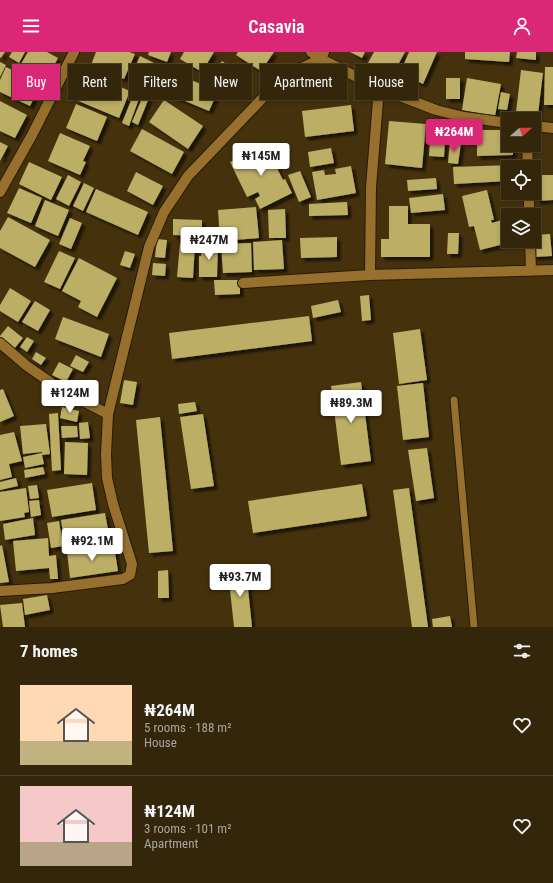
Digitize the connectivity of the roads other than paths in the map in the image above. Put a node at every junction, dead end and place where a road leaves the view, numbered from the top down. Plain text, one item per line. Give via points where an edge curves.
1 (74, 52) edge
2 (311, 52) edge
3 (323, 55) edge
4 (355, 74) edge
5 (378, 100) edge
6 (410, 100) edge
7 (501, 122) edge
8 (541, 127) edge
9 (553, 128) edge
10 (0, 192) edge
11 (530, 248) edge
12 (553, 270) edge
13 (531, 271) junction
14 (370, 275) junction
15 (243, 283) dead end
16 (0, 343) edge
17 (454, 400) dead end
18 (108, 414) junction
19 (0, 591) edge
20 (474, 627) edge

1 - 10 street
2 - 3 street
3 - 4 street
3 - 18 street via 275,85 188,176 164,212 149,247
5 - 14 street via 371,187
6 - 7 street via 464,117
8 - 9 street
11 - 13 street
12 - 13 street
13 - 14 street
14 - 15 street
16 - 18 street via 60,389
17 - 20 lane
18 - 19 street via 107,478 132,564 130,576 52,588

